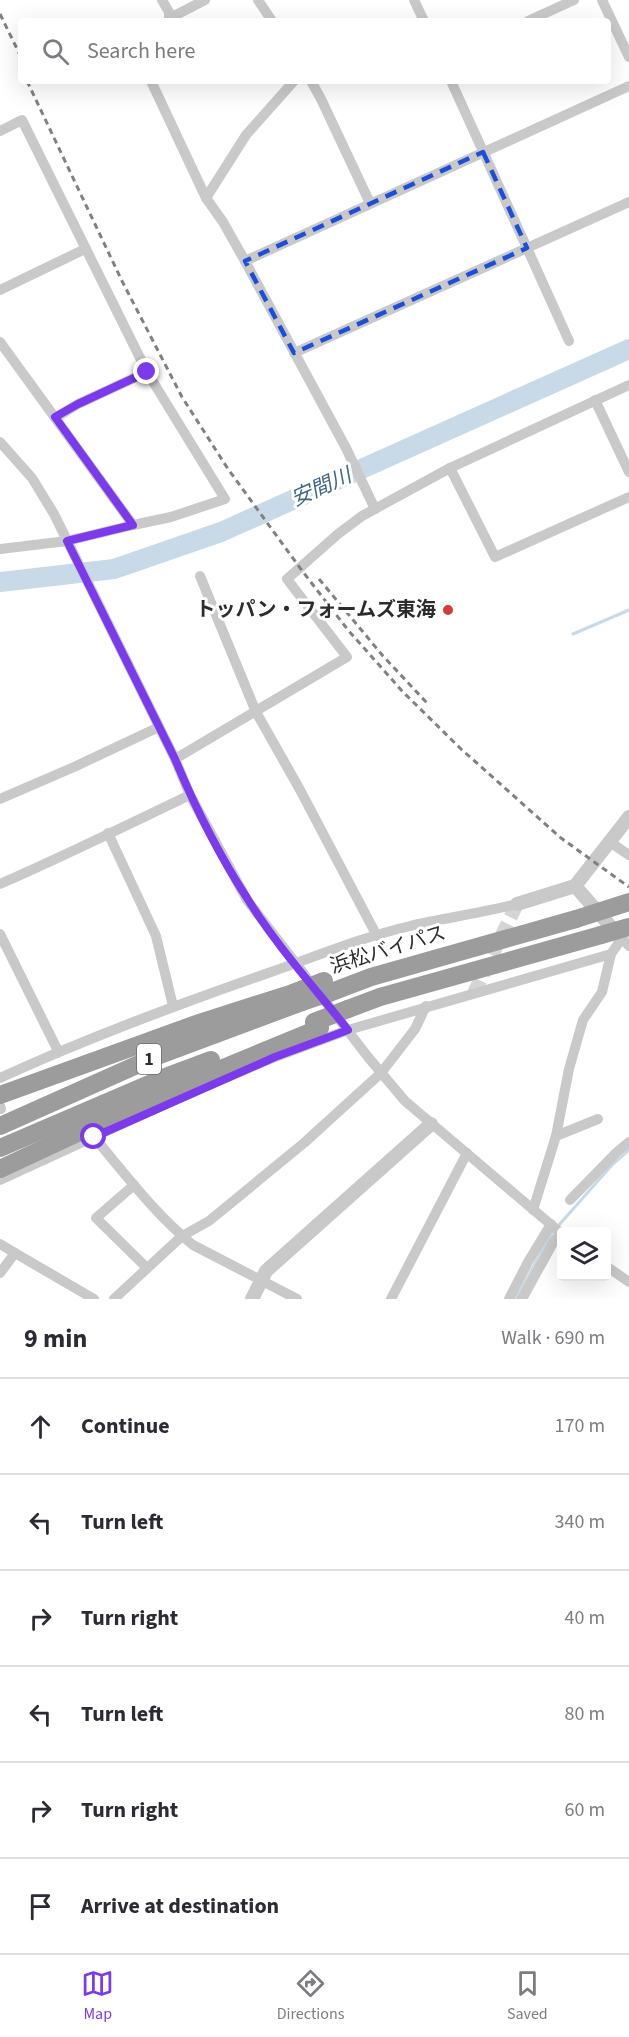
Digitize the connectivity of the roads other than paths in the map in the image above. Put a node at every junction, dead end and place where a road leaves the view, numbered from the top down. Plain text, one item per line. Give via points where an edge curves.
1 (162, 0) edge
2 (205, 0) edge
3 (258, 0) edge
4 (414, 0) edge
5 (574, 0) edge
6 (602, 0) edge
7 (169, 18) edge
8 (171, 18) edge
9 (270, 18) edge
10 (423, 18) edge
11 (535, 18) edge
12 (611, 18) edge
13 (611, 19) edge
14 (629, 57) edge
15 (152, 84) edge
16 (291, 84) edge
17 (312, 84) edge
18 (452, 84) edge
19 (629, 86) edge
20 (0, 131) edge
21 (483, 152) junction
22 (206, 198) junction
23 (629, 202) edge
24 (370, 204) junction
25 (527, 248) junction
26 (85, 249) junction
27 (245, 261) junction
28 (0, 290) edge
29 (568, 340) dead end
30 (0, 342) edge
31 (294, 353) junction
32 (147, 372) junction
33 (629, 386) edge
34 (595, 400) junction
35 (55, 417) junction
36 (0, 442) edge
37 (450, 468) junction
38 (629, 472) edge
39 (629, 497) edge
40 (375, 509) junction
41 (133, 525) junction
42 (67, 543) junction
43 (0, 549) edge
44 (200, 576) dead end
45 (256, 712) junction
46 (159, 728) junction
47 (175, 759) junction
48 (190, 795) junction
49 (0, 799) edge
50 (629, 817) edge
51 (108, 833) junction
52 (610, 842) junction
53 (629, 855) edge
54 (0, 884) edge
55 (575, 886) junction
56 (629, 902) edge
57 (517, 904) joint
58 (0, 934) edge
59 (377, 936) junction
60 (626, 937) edge
61 (611, 954) junction
62 (295, 964) junction
63 (298, 998) junction
64 (174, 1006) junction
65 (426, 1006) junction
66 (348, 1018) junction
67 (317, 1025) junction
68 (58, 1051) junction
69 (38, 1060) junction
70 (381, 1073) junction
71 (0, 1078) edge
72 (0, 1105) edge
73 (598, 1119) dead end
74 (431, 1124) junction
75 (556, 1136) junction
76 (94, 1137) junction
77 (629, 1142) edge
78 (0, 1148) edge
79 (467, 1153) junction
80 (0, 1169) edge
81 (0, 1180) edge
82 (134, 1185) junction
83 (570, 1200) dead end
84 (533, 1210) junction
85 (557, 1230) edge
86 (182, 1236) junction
87 (0, 1244) edge
88 (15, 1253) junction
89 (147, 1268) junction
90 (611, 1269) edge
91 (0, 1273) edge
92 (262, 1279) junction
93 (629, 1282) edge
94 (93, 1299) edge
95 (114, 1299) edge
96 (252, 1299) edge
97 (297, 1299) edge
98 (391, 1299) edge
99 (509, 1299) edge
100 (522, 1299) edge

1 - 7 street
2 - 8 street
3 - 9 street
4 - 10 street
5 - 11 street
6 - 12 street
13 - 14 street
15 - 22 street
16 - 22 street via 246,135
17 - 24 street
18 - 21 street
19 - 21 street
20 - 26 street via 22,120
21 - 24 street
21 - 25 street
22 - 27 street
23 - 25 street
24 - 27 street
25 - 29 street
25 - 31 street
26 - 28 street
26 - 32 street
27 - 31 street
30 - 35 street
31 - 40 street
32 - 35 street
32 - 41 street via 225,499
33 - 34 street
34 - 37 street
34 - 38 street
35 - 41 street
36 - 42 street via 32,478
37 - 39 street via 495,557
37 - 40 street
40 - 45 street via 338,534 287,579 347,657
41 - 42 street
42 - 43 street
42 - 46 street
44 - 45 street
45 - 47 street
45 - 59 street
46 - 47 street
46 - 49 street
47 - 48 street
48 - 51 street
48 - 62 street via 248,900
50 - 52 street
51 - 54 street
51 - 64 street via 156,936
52 - 53 street
52 - 55 street
55 - 57 street
55 - 60 street
56 - 63 highway, 浜松バイパス, bridge
57 - 59 street
58 - 68 street
59 - 62 street
60 - 61 street
60 - 66 highway, bridge via 601,935 380,997
61 - 65 street
61 - 75 street via 602,992 583,1020
62 - 64 street
62 - 66 street
63 - 72 highway, 1 via 157,1056
63 - 72 highway via 188,1027
64 - 68 street
65 - 66 street
65 - 70 street via 415,1029
66 - 67 highway
66 - 70 street
66 - 76 street via 275,1057
67 - 78 highway, 1 via 168,1076
67 - 80 highway
68 - 69 street
69 - 71 street
69 - 72 street
70 - 74 street
70 - 86 street via 287,1158 209,1221
73 - 75 street
74 - 79 street
74 - 92 street via 291,1248
75 - 84 street
76 - 81 street via 26,1164
76 - 82 street
77 - 83 street
79 - 84 street
79 - 98 street
82 - 86 street
82 - 89 street via 96,1218
84 - 85 street
85 - 99 street via 528,1262
85 - 100 street
86 - 89 street
86 - 92 street via 205,1252
87 - 88 street
88 - 91 street
88 - 94 street
89 - 95 street
90 - 93 street
92 - 96 street
92 - 97 street

